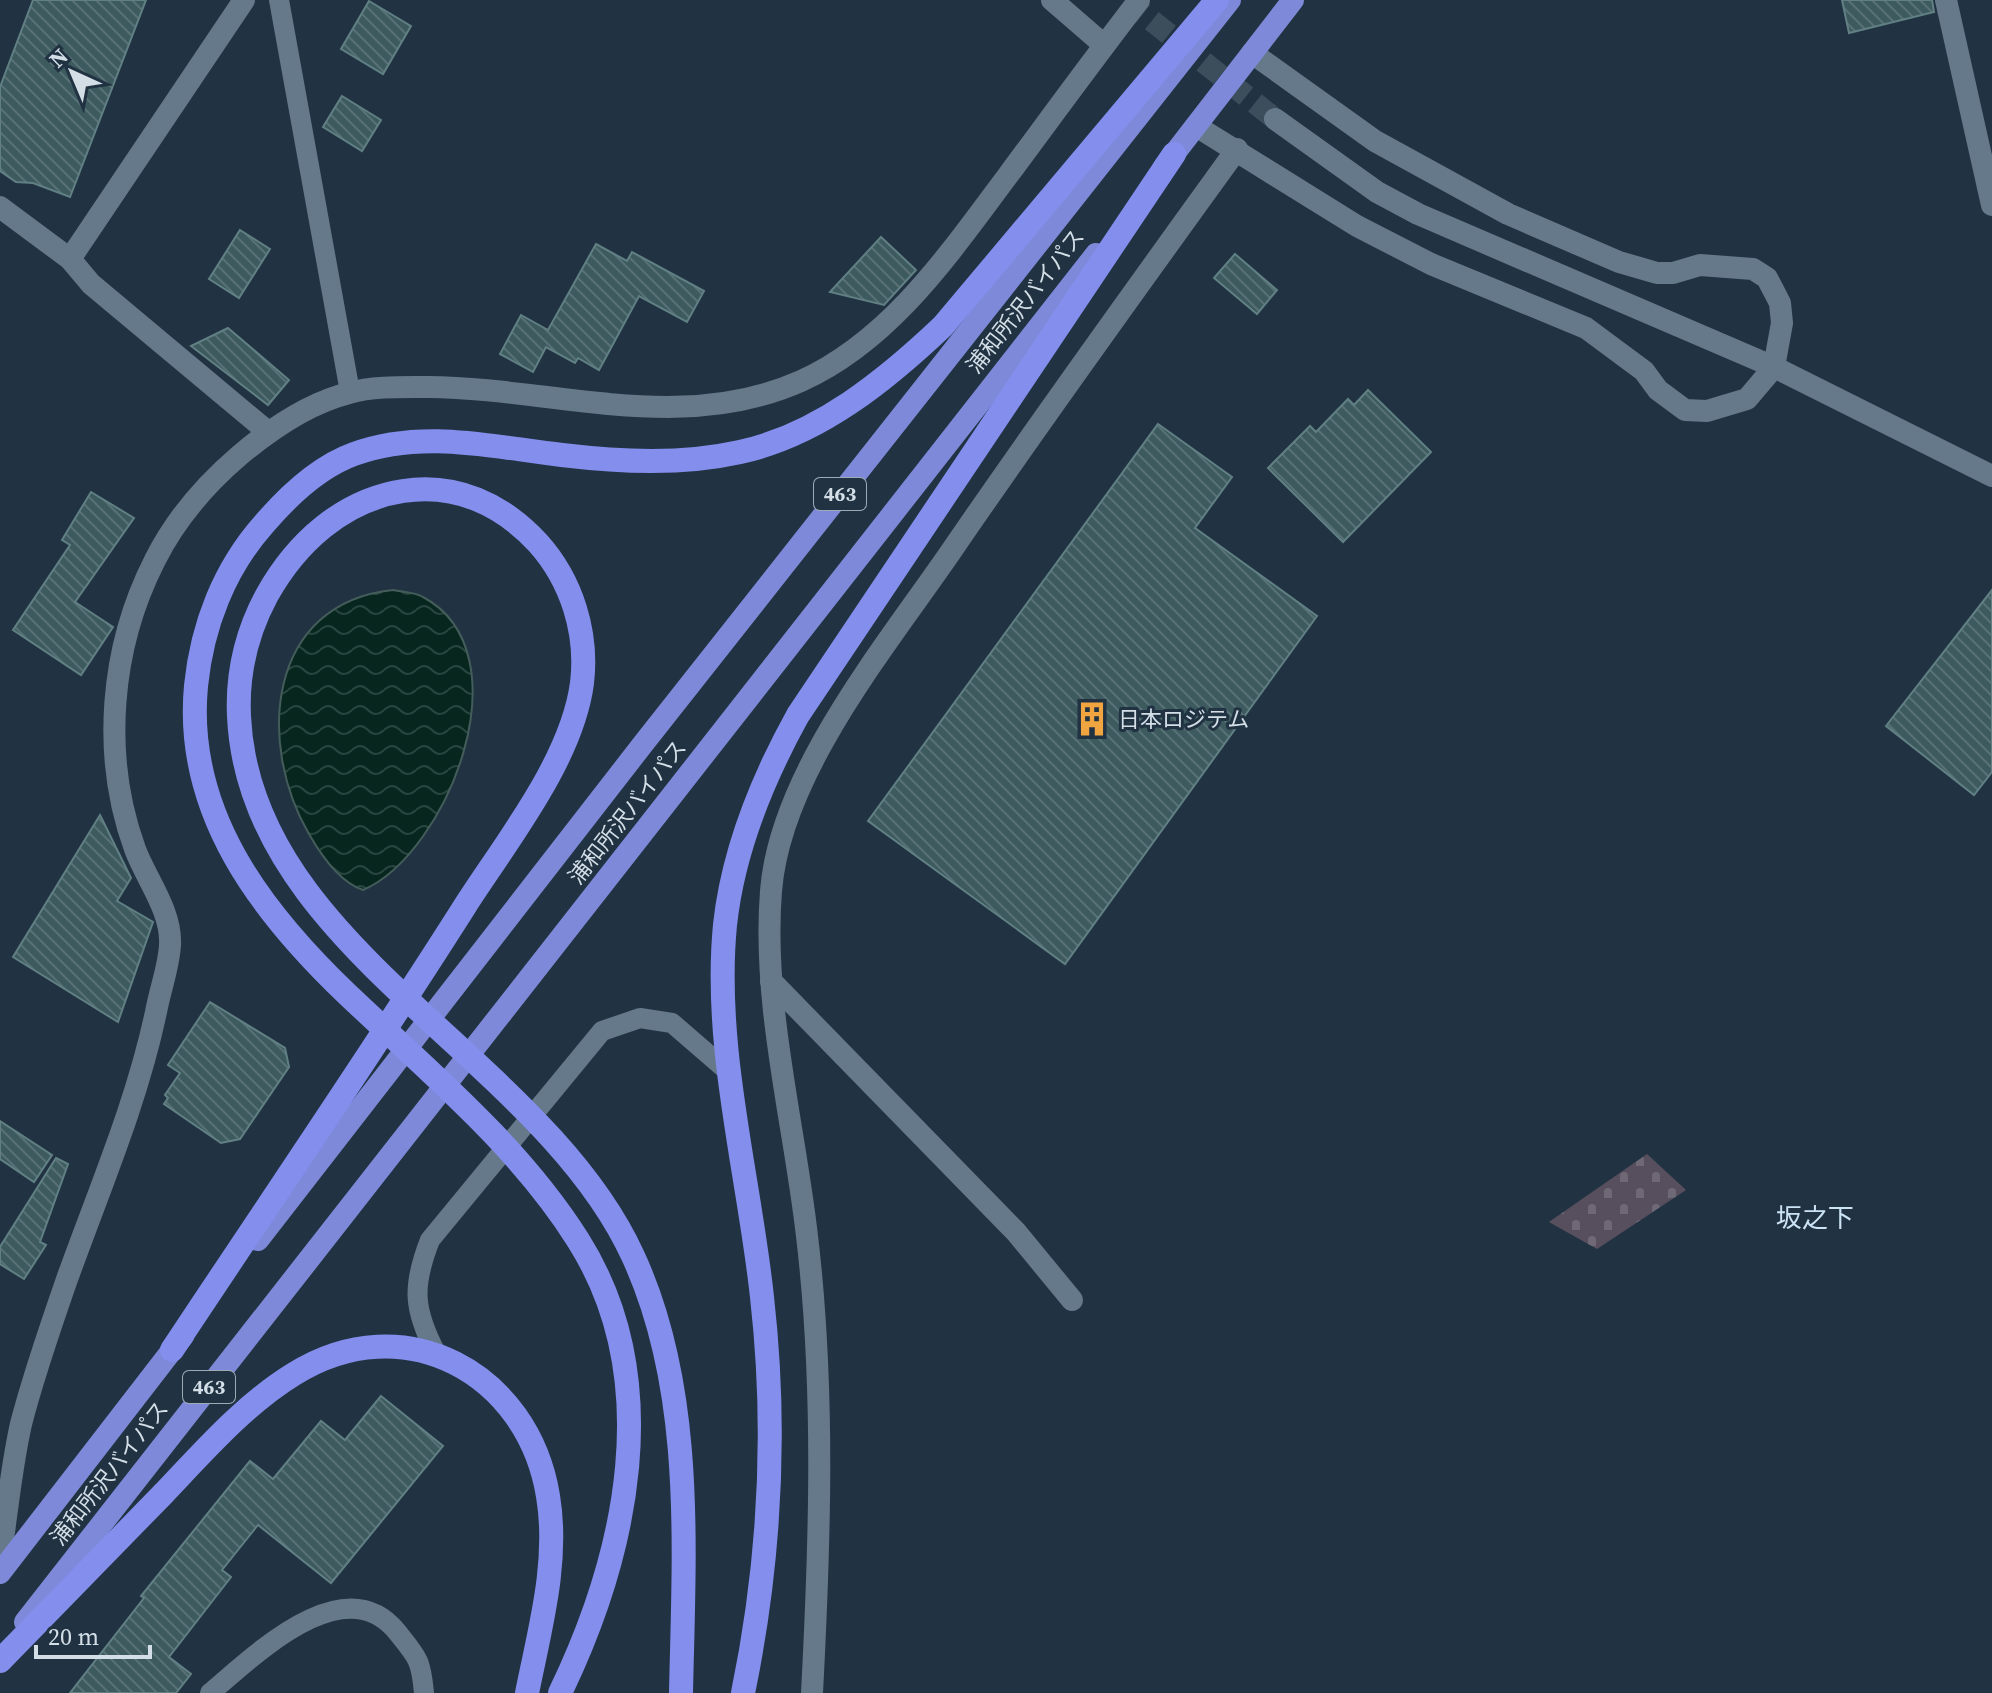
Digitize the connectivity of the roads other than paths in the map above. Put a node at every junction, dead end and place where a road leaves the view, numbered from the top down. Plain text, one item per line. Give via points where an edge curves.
1 (244, 0) edge
2 (279, 0) edge
3 (1052, 0) edge
4 (1139, 0) edge
5 (1217, 0) edge
6 (1230, 0) edge
7 (1293, 0) edge
8 (1946, 0) edge
9 (1104, 45) junction
10 (1252, 53) junction
11 (1275, 119) tunnel mouth
12 (1196, 126) junction
13 (1237, 149) junction
14 (1174, 154) junction
15 (1992, 205) edge
16 (0, 207) edge
17 (70, 259) junction
18 (1774, 367) junction
19 (350, 392) junction
20 (268, 432) junction
21 (1992, 476) edge
22 (771, 981) junction
23 (731, 1074) junction
24 (1072, 1300) dead end
25 (172, 1350) junction
26 (436, 1353) junction
27 (0, 1560) edge
28 (0, 1573) edge
29 (0, 1654) edge
30 (0, 1661) edge
31 (210, 1693) edge
32 (424, 1693) edge
33 (527, 1693) edge
34 (560, 1693) edge
35 (681, 1693) edge
36 (743, 1693) edge
37 (812, 1693) edge

1 - 17 street
2 - 19 lane
3 - 9 street
4 - 9 street
5 - 34 highway via 943,326 906,361 829,415 745,452 700,459 611,460 426,440 350,455 283,502 238,559 213,608 196,689 196,732 213,813 231,853 256,893 311,959 523,1165 582,1245 619,1339 628,1384 626,1485 600,1596
6 - 25 highway, 浦和所沢バイパス / 463
7 - 10 highway, 浦和所沢バイパス / 463
8 - 15 street
9 - 19 street via 950,253 900,310 852,351 802,380 701,408 651,409 462,387
10 - 12 highway, 浦和所沢バイパス / 463
10 - 18 street via 1375,141 1508,214 1619,262 1657,273 1700,265 1753,269 1767,278 1780,303
11 - 18 street via 1377,192 1430,220
12 - 13 street
12 - 14 highway, 浦和所沢バイパス / 463
13 - 18 street via 1357,226 1431,264 1586,328 1685,410 1707,411 1747,399
13 - 22 street via 1065,386 836,719 791,808 771,888
14 - 23 highway via 882,585 769,767 734,876 725,925
14 - 29 highway, 浦和所沢バイパス / 463
16 - 17 street
17 - 20 street via 91,284
18 - 21 street
19 - 20 street
20 - 27 street via 220,472 182,515 133,611 114,708 115,760 135,850 171,941 124,1131 66,1283 22,1424
22 - 24 street via 1016,1232
22 - 37 street via 807,1237 818,1375
23 - 26 lane via 672,1023 640,1018 602,1031 430,1240 417,1274 419,1320
23 - 36 highway via 762,1297 769,1418 763,1575
25 - 28 highway, 浦和所沢バイパス / 463
25 - 35 highway via 360,1065 427,966 550,771 575,713 584,650 565,581 522,526 493,505 460,493 420,489 352,506 293,557 269,590 242,661 240,740 248,783 270,838 313,901 346,938 544,1130 607,1209 631,1251 666,1354 675,1412 682,1498
26 - 30 highway via 403,1346 369,1347 335,1354 294,1373 196,1459
26 - 33 highway via 467,1368 497,1393 537,1453 552,1536 549,1581
31 - 32 lane via 283,1632 345,1607 384,1615 421,1661

